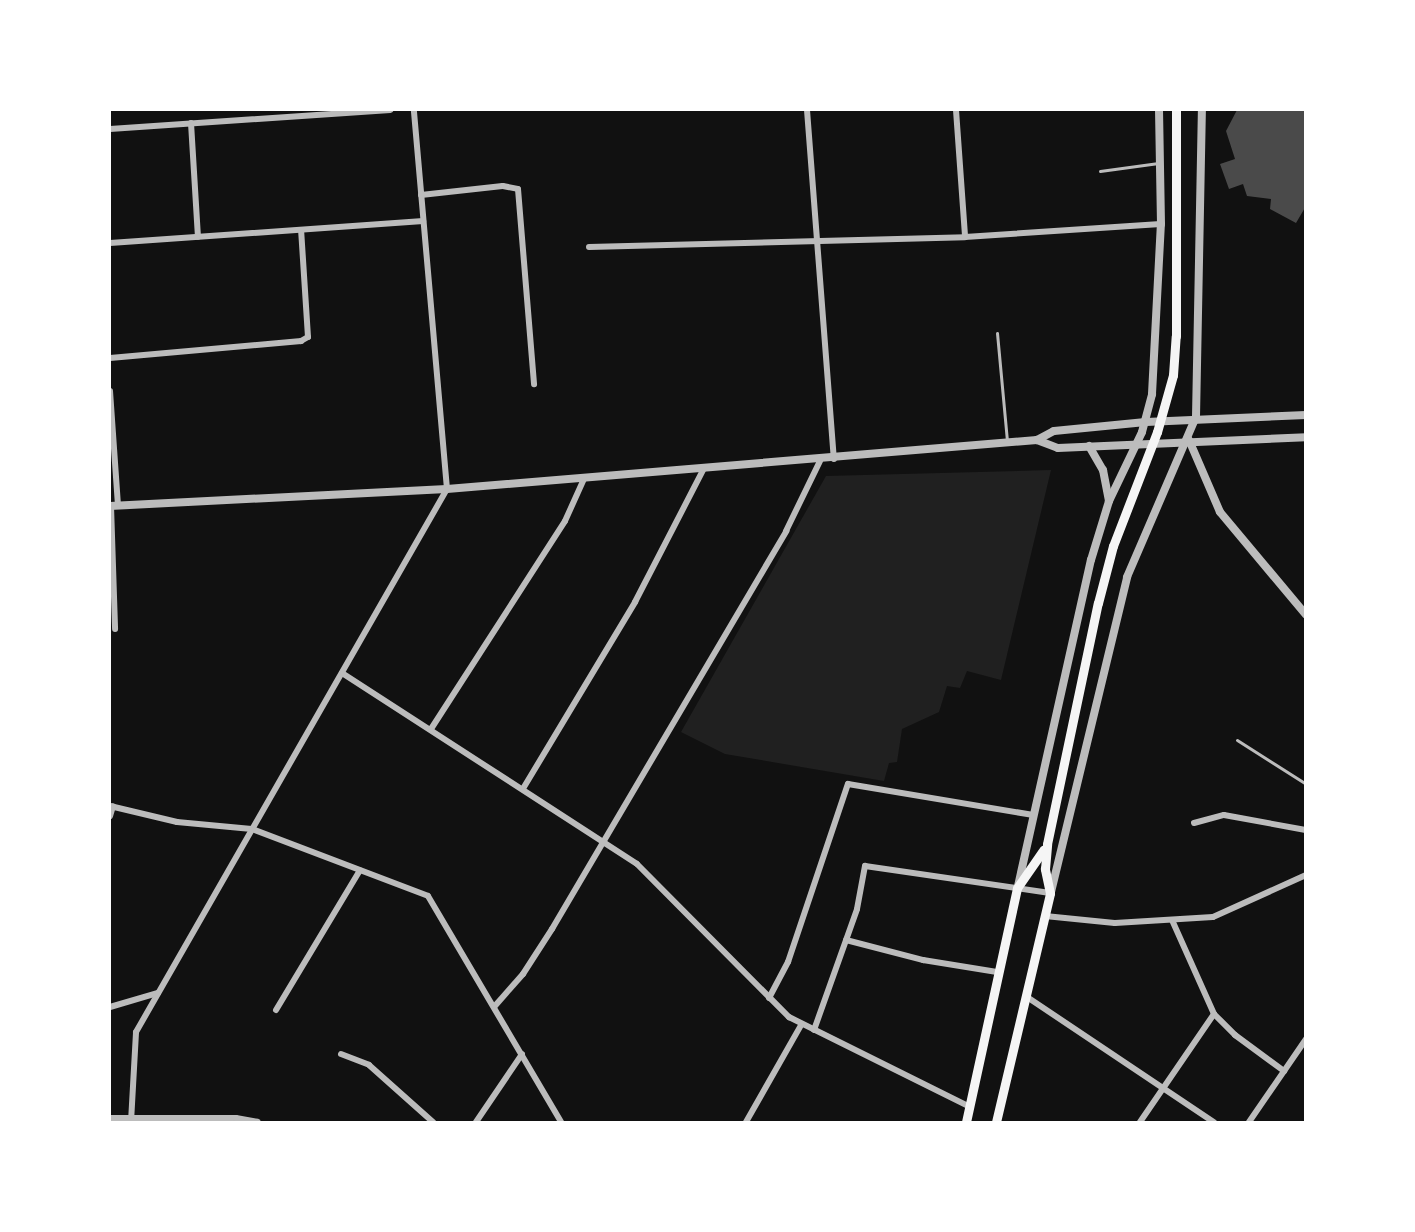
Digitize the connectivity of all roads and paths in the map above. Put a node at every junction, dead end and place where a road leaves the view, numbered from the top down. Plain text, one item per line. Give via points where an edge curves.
1 (390, 110) edge
2 (414, 110) edge
3 (807, 110) edge
4 (956, 110) edge
5 (1158, 110) edge
6 (1176, 110) edge
7 (1202, 110) edge
8 (290, 113) edge
9 (191, 123) junction
10 (110, 129) edge
11 (1160, 163) junction
12 (1100, 171) dead end
13 (421, 195) junction
14 (423, 221) junction
15 (1161, 225) junction
16 (301, 230) junction
17 (198, 237) junction
18 (964, 237) junction
19 (820, 242) junction
20 (110, 243) edge
21 (589, 247) dead end
22 (997, 333) dead end
23 (110, 358) edge
24 (534, 384) dead end
25 (110, 391) edge
26 (110, 402) edge
27 (1305, 415) edge
28 (1196, 417) junction
29 (1146, 422) junction
30 (1305, 436) edge
31 (1189, 440) junction
32 (1036, 441) junction
33 (1007, 443) junction
34 (1138, 443) junction
35 (1089, 446) junction
36 (834, 459) junction
37 (820, 461) junction
38 (703, 470) junction
39 (584, 479) junction
40 (447, 489) junction
41 (1109, 501) junction
42 (113, 506) edge
43 (1305, 615) edge
44 (115, 629) dead end
45 (342, 673) junction
46 (431, 729) junction
47 (1237, 740) dead end
48 (1305, 784) edge
49 (524, 787) junction
50 (111, 806) edge
51 (1033, 815) junction
52 (110, 816) edge
53 (1194, 823) dead end
54 (252, 829) junction
55 (1305, 830) edge
56 (605, 839) junction
57 (1047, 844) junction
58 (360, 870) junction
59 (1305, 875) edge
60 (1017, 888) junction
61 (1050, 893) junction
62 (1045, 916) junction
63 (1172, 920) junction
64 (846, 940) junction
65 (997, 972) junction
66 (158, 993) junction
67 (1027, 997) junction
68 (769, 998) junction
69 (110, 1007) edge
70 (494, 1007) junction
71 (276, 1010) dead end
72 (1214, 1014) junction
73 (801, 1025) junction
74 (814, 1030) junction
75 (1305, 1039) edge
76 (341, 1054) dead end
77 (522, 1054) junction
78 (1284, 1071) junction
79 (1165, 1086) junction
80 (970, 1107) junction
81 (110, 1118) edge
82 (130, 1120) edge
83 (236, 1120) edge
84 (258, 1122) edge
85 (433, 1122) edge
86 (476, 1122) edge
87 (561, 1122) edge
88 (746, 1122) edge
89 (966, 1122) edge
90 (996, 1122) edge
91 (1140, 1122) edge
92 (1214, 1122) edge
93 (1249, 1122) edge

1 - 8 street
2 - 13 street
3 - 19 street
4 - 18 street
5 - 11 street
6 - 57 main road via 1173,375 1157,432 1110,555
7 - 28 street
8 - 9 street
9 - 10 street
9 - 17 street
11 - 12 lane
11 - 15 street
13 - 14 street
13 - 24 street via 503,186 518,189
14 - 16 street
14 - 40 street
15 - 18 street
15 - 29 street via 1154,380
16 - 17 street
16 - 23 street via 308,337 301,341
17 - 20 street
18 - 19 street
19 - 21 street
19 - 36 street
22 - 33 lane
25 - 26 street
26 - 42 street
27 - 28 street
28 - 29 street
28 - 31 street
29 - 32 street via 1054,431
29 - 34 street
30 - 31 street
31 - 34 street
31 - 43 street via 1220,512
31 - 61 street via 1127,577
32 - 33 street
32 - 35 street via 1058,448
33 - 36 street
34 - 35 street
34 - 41 street
35 - 41 street via 1103,470
36 - 37 street
37 - 38 street
37 - 56 street via 786,531
38 - 39 street
38 - 49 street via 635,602
39 - 40 street
39 - 46 street via 565,521
40 - 42 street
40 - 45 street
41 - 51 street via 1085,582
42 - 44 street
45 - 46 street
45 - 54 street
46 - 49 street
47 - 48 lane
49 - 56 street
50 - 52 street
50 - 54 street via 177,822
51 - 60 street
51 - 68 street via 848,784 788,962
53 - 55 street via 1224,814
54 - 58 street
54 - 66 street
56 - 68 street via 691,915
56 - 70 street via 528,965
57 - 60 main road
57 - 61 main road via 1045,869
58 - 70 street via 428,896
58 - 71 street
59 - 63 street via 1213,917
60 - 61 street
60 - 64 street via 865,866
60 - 65 main road
61 - 62 main road
62 - 63 street via 1115,923
62 - 67 main road
63 - 72 street
64 - 65 street via 923,960
64 - 74 street
65 - 80 main road
66 - 69 street
66 - 82 street via 136,1032
67 - 79 street
67 - 90 main road
68 - 73 street
70 - 77 street
72 - 78 street
72 - 79 street
73 - 74 street
73 - 88 street
74 - 80 street
75 - 78 street
76 - 85 street via 369,1065
77 - 86 street
77 - 87 street
78 - 93 street
79 - 91 street
79 - 92 street
80 - 89 main road
81 - 82 street
82 - 83 street
83 - 84 street

